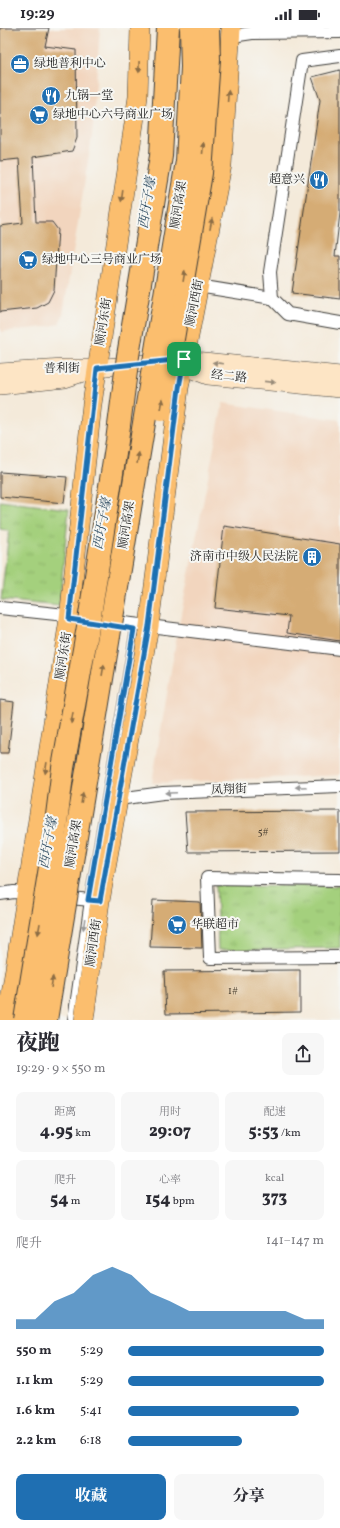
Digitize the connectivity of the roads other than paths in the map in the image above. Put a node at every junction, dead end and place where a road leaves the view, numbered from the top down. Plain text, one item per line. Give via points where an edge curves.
1 (140, 28) edge
2 (155, 28) edge
3 (168, 28) edge
4 (191, 28) edge
5 (208, 28) edge
6 (231, 31) edge
7 (340, 32) edge
8 (340, 56) edge
9 (198, 286) junction
10 (272, 298) junction
11 (340, 323) edge
12 (184, 359) junction
13 (97, 368) junction
14 (0, 372) edge
15 (340, 375) edge
16 (0, 386) edge
17 (340, 389) edge
18 (0, 608) edge
19 (88, 620) junction
20 (116, 623) junction
21 (149, 626) junction
22 (107, 647) junction
23 (340, 649) edge
24 (340, 786) edge
25 (118, 798) junction
26 (340, 880) edge
27 (27, 893) junction
28 (0, 894) edge
29 (94, 901) junction
30 (340, 957) edge
31 (7, 1020) edge
32 (25, 1020) edge
33 (46, 1020) edge
34 (71, 1020) edge
35 (84, 1020) edge

1 -> 13 main road, 顺河东街 via 138,97
2 - 19 highway, bridge via 148,153 101,479
3 - 19 highway, 顺河高架, bridge via 161,156
22 -> 4 highway, 顺河高架, bridge via 187,161 192,67
22 -> 5 highway, bridge via 132,559 154,448 201,172 209,59
6 - 7 street
9 -> 6 main road, 顺河西街 via 222,165
8 - 10 street via 302,61 270,272
9 - 10 street
9 - 12 main road, 顺河西街
10 - 11 street via 288,314
12 - 13 street
15 -> 12 street, 经二路
12 -> 17 street, 经二路 via 190,369 208,376
12 - 21 main road, 顺河西街
13 - 14 street, 普利街
13 - 16 street, 普利街 via 65,380
13 - 19 main road, 顺河东街
18 - 19 street
19 - 20 street
19 -> 27 main road, 顺河东街
19 -> 32 highway, 顺河高架, bridge
20 - 21 street
20 - 29 lane via 134,629
21 - 23 street
21 - 25 main road, 顺河西街
33 -> 22 highway, 顺河高架, bridge
24 -> 25 street, 凤翔街 via 163,793
25 - 29 main road, 顺河西街
26 - 30 street via 207,878 210,958
27 - 28 street
27 - 29 street
27 - 31 main road, 顺河东街
29 -> 34 lane
29 - 35 main road, 顺河西街

